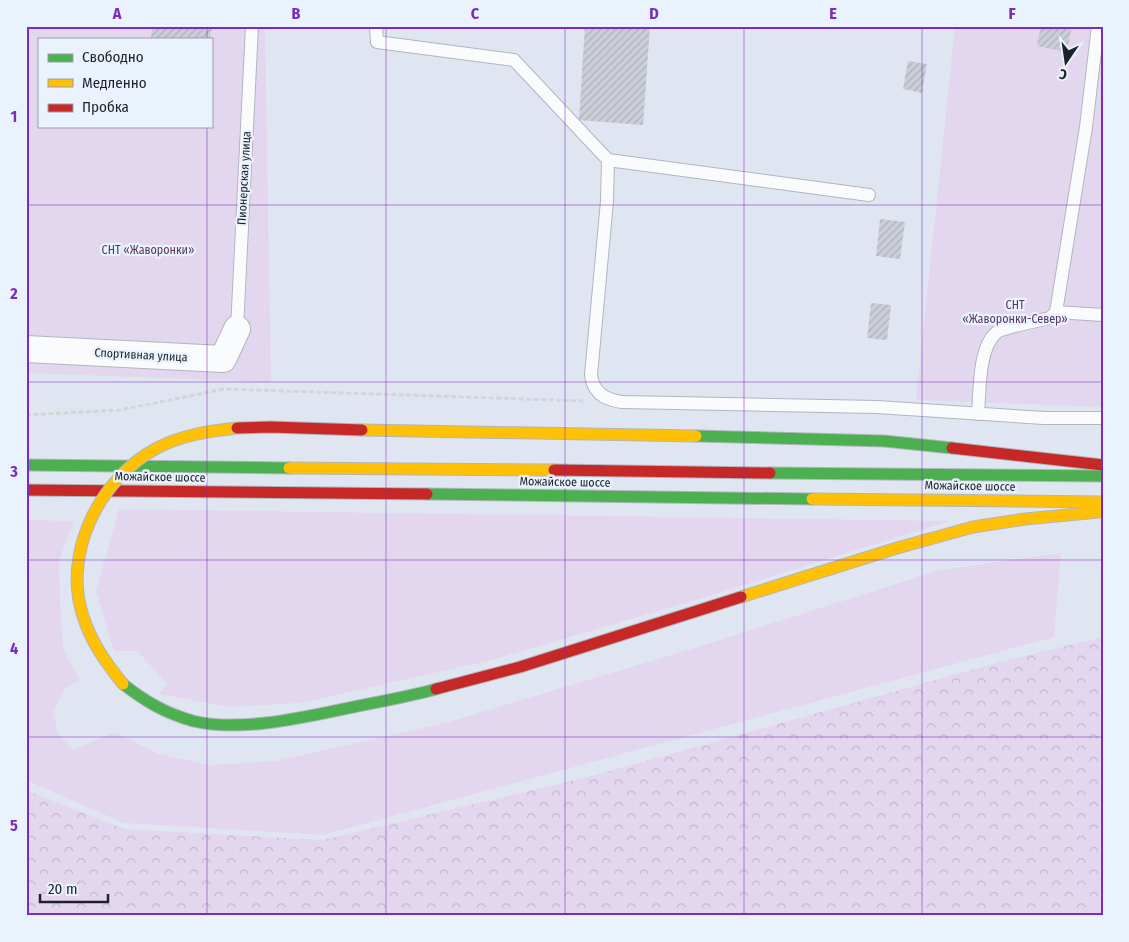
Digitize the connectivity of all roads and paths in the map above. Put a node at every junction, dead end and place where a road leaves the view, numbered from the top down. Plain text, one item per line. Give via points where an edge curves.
1 (252, 26) edge
2 (376, 26) edge
3 (1098, 26) edge
4 (608, 160) junction
5 (869, 195) dead end
6 (1056, 312) junction
7 (1103, 315) edge
8 (237, 329) joint
9 (26, 349) edge
10 (603, 396) junction
11 (978, 414) junction
12 (26, 415) edge
13 (1103, 418) edge
14 (26, 465) edge
15 (1103, 465) edge
16 (1103, 476) edge
17 (26, 490) edge
18 (1103, 502) edge
19 (1103, 512) edge

1 - 8 lane, Пионерская улица
2 - 4 lane via 377,42 514,60
3 - 6 lane via 1086,128
4 - 5 lane
4 - 10 lane via 591,375 592,383
6 - 7 lane
6 - 11 lane via 1050,318 998,331 988,343 983,360
8 - 9 street, Спортивная улица via 223,359
10 - 11 lane via 622,402 877,407
10 - 12 path via 588,401 224,389 120,410
11 - 13 lane
14 - 16 main road, Можайское шоссе
15 - 19 main road, bridge via 884,440 269,428 219,430 180,438 148,453 122,473 88,522 76,583 82,614 93,643 123,684 146,702 168,713 220,725 250,724 310,716 426,692 520,667 973,527
17 - 18 main road, Можайское шоссе

